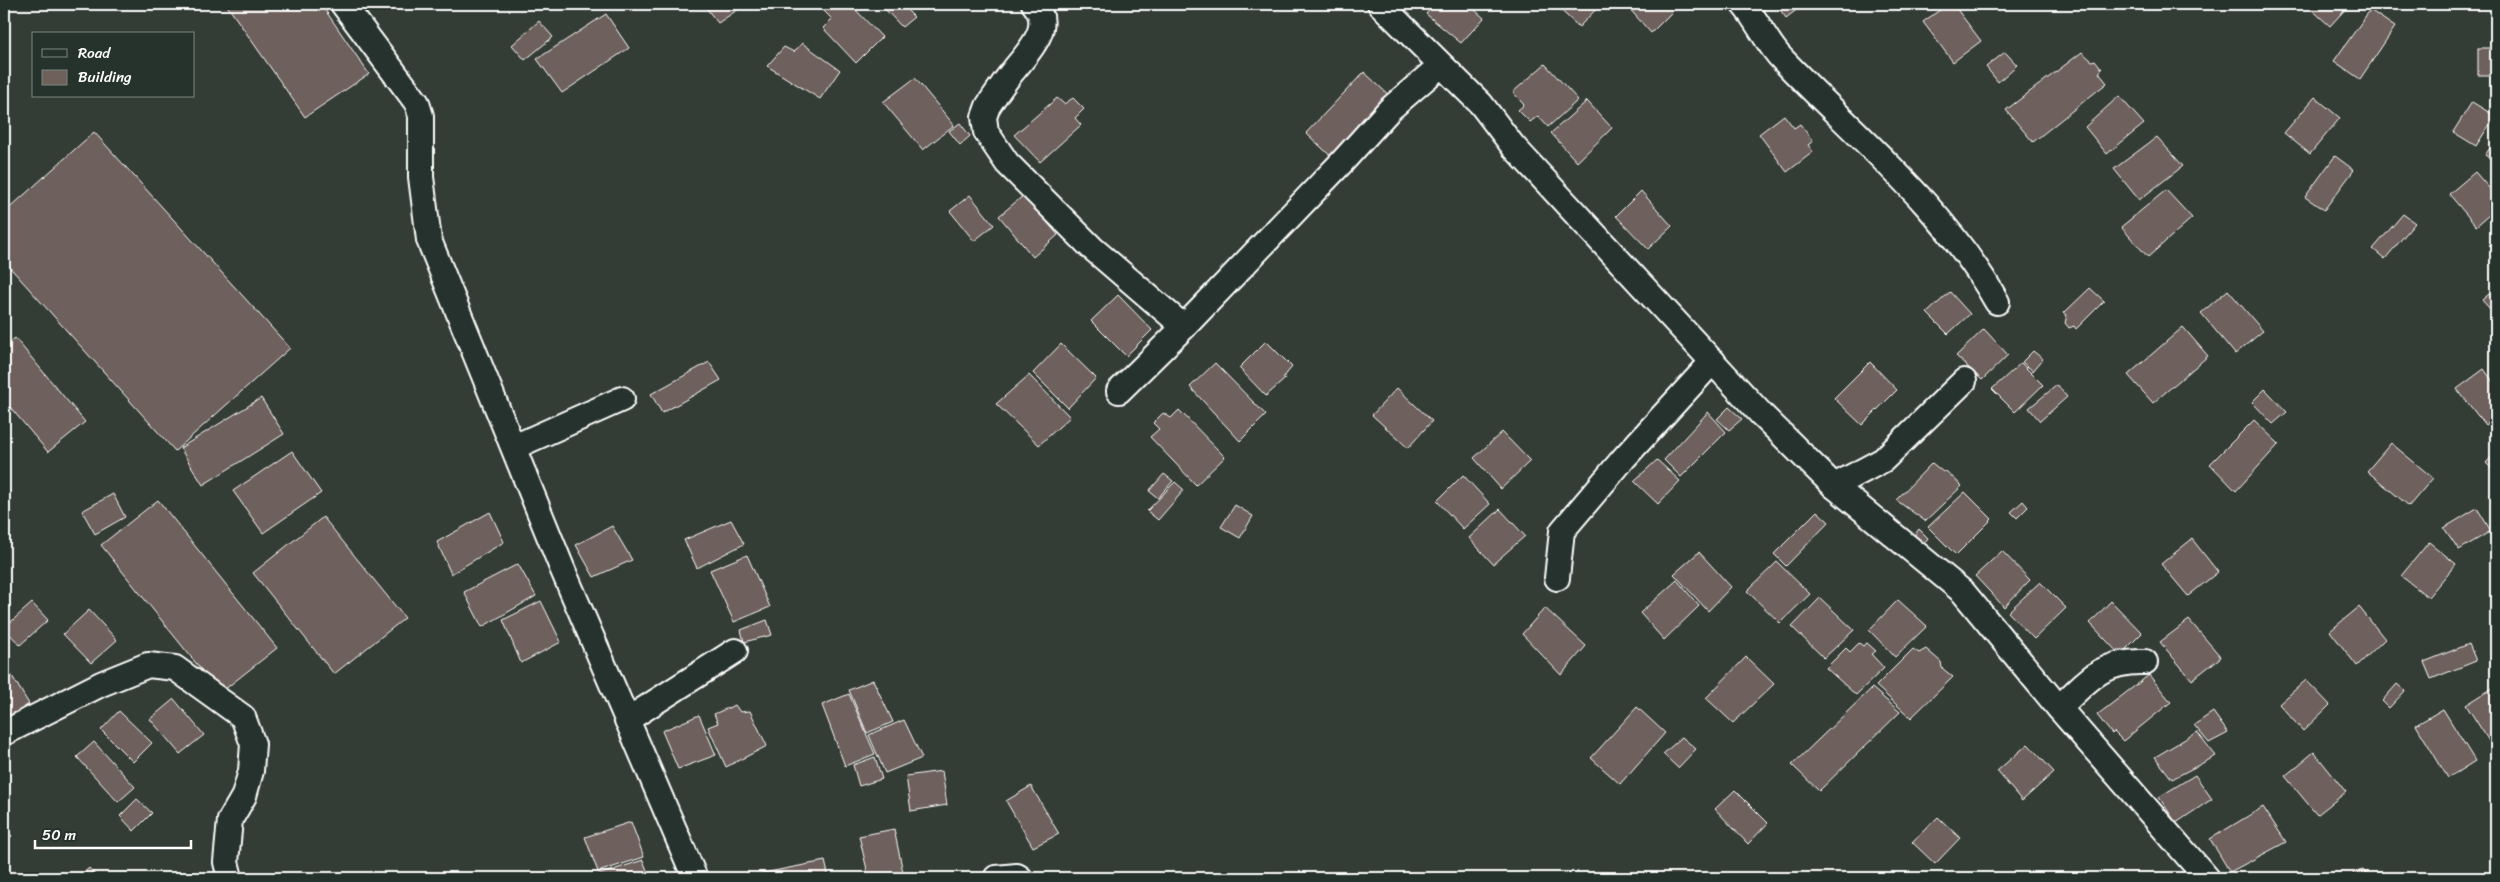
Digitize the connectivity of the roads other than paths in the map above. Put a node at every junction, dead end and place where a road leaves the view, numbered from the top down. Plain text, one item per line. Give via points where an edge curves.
1 (343, 4) edge
2 (1034, 4) edge
3 (1380, 4) edge
4 (1743, 4) edge
5 (1442, 65) junction
6 (1997, 302) dead end
7 (1184, 328) junction
8 (1713, 361) junction
9 (1964, 381) dead end
10 (1119, 391) dead end
11 (622, 399) dead end
12 (514, 447) junction
13 (1834, 486) junction
14 (1557, 578) dead end
15 (736, 651) dead end
16 (2145, 662) dead end
17 (2059, 708) junction
18 (627, 720) junction
19 (4, 733) edge
20 (230, 878) edge
21 (694, 878) edge
22 (996, 878) edge
23 (1020, 878) edge
24 (2207, 878) edge

1 - 12 street via 418,103 421,178 429,240
2 - 7 street via 1042,21 1040,31 1031,50 988,106 984,117 986,132 1007,163 1092,248
3 - 5 street
4 - 6 street via 1781,58 1946,226
5 - 7 street via 1390,109
5 - 8 street
7 - 10 street
8 - 13 street
8 - 14 street via 1562,531
9 - 13 street via 1883,460
11 - 12 street
12 - 18 street
13 - 17 street via 1962,592
15 - 18 street
16 - 17 street via 2108,666 2093,675
17 - 24 street
18 - 21 street
19 - 20 street via 148,665 174,668 243,717 253,744 251,771 244,796 230,820 226,862
22 - 23 street

